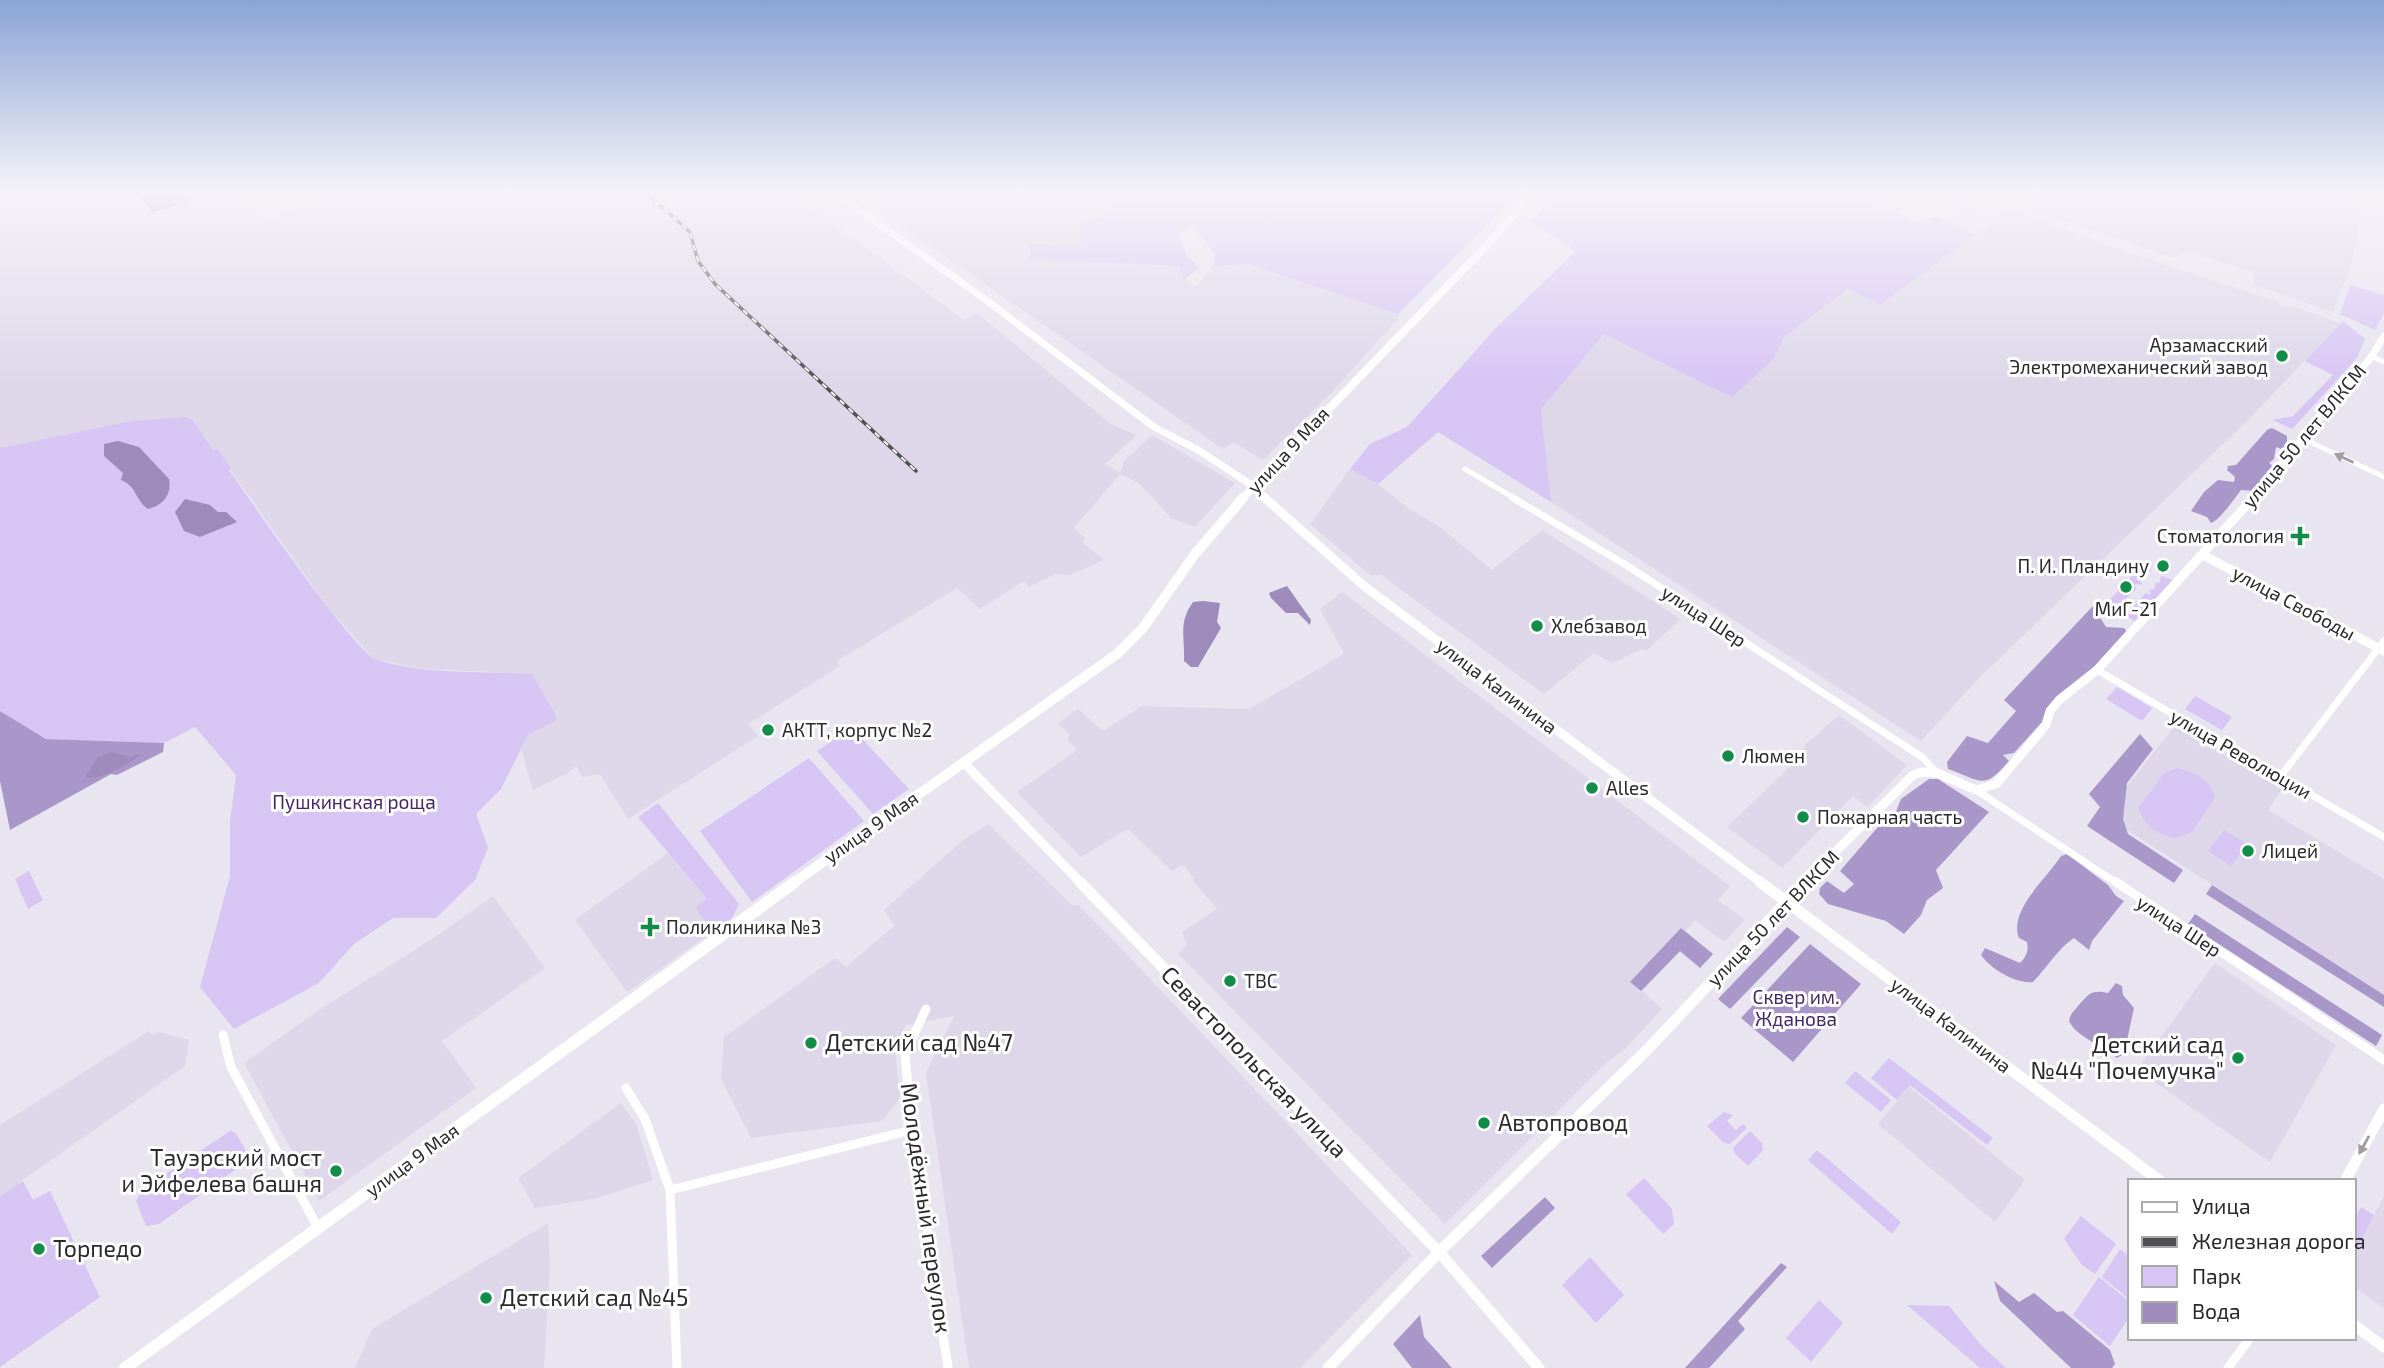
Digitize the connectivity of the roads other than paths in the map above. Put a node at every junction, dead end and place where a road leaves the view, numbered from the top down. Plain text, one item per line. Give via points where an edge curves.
1 (925, 257) edge
2 (1476, 257) edge
3 (2384, 336) edge
4 (2372, 356) junction
5 (2384, 362) edge
6 (2304, 439) junction
7 (1465, 469) dead end
8 (2384, 477) edge
9 (1253, 486) junction
10 (2203, 555) junction
11 (2383, 647) edge
12 (2097, 670) junction
13 (963, 762) junction
14 (1936, 772) junction
15 (2280, 777) junction
16 (1976, 790) junction
17 (2384, 837) edge
18 (1786, 902) junction
19 (926, 1009) dead end
20 (223, 1035) dead end
21 (2384, 1060) edge
22 (626, 1088) dead end
23 (2384, 1109) edge
24 (912, 1130) junction
25 (2157, 1179) edge
26 (2346, 1179) edge
27 (670, 1190) junction
28 (318, 1228) junction
29 (1439, 1252) junction
30 (2356, 1326) edge
31 (2249, 1340) edge
32 (2384, 1347) edge
33 (125, 1368) edge
34 (677, 1368) edge
35 (948, 1368) edge
36 (1328, 1368) edge
37 (1539, 1368) edge
38 (2228, 1368) edge

1 - 9 street, улица Калинина via 1154,427
2 - 9 main road, улица 9 Мая
3 - 4 street, улица 50 лет ВЛКСМ
4 - 5 street
4 - 6 street, улица 50 лет ВЛКСМ
8 -> 6 street
6 - 10 street, улица 50 лет ВЛКСМ
7 - 14 street, улица Шер via 1626,565 1922,757
9 - 13 main road, улица 9 Мая via 1195,554 1132,640
9 - 18 street, улица Калинина via 1364,586
10 - 11 street, улица Свободы
10 - 12 street, улица 50 лет ВЛКСМ
11 - 15 street
12 - 15 street, улица Революции
12 - 16 street, улица 50 лет ВЛКСМ via 2059,699 2046,725 1996,784
13 - 28 main road, улица 9 Мая
13 - 29 street, Севастопольская улица
14 - 16 street
14 - 18 street, улица 50 лет ВЛКСМ via 1913,775
15 - 17 street, улица Революции
16 - 21 street, улица Шер
18 - 25 street, улица Калинина
18 - 29 street, улица 50 лет ВЛКСМ via 1648,1049
19 - 24 street, Молодёжный переулок via 905,1054
20 - 28 street via 231,1067
22 - 27 street via 645,1119
23 -> 26 street
24 - 27 street
24 - 35 street, Молодёжный переулок
27 - 34 street
28 - 33 main road, улица 9 Мая
29 - 36 street, улица 50 лет ВЛКСМ
29 - 37 street, Севастопольская улица
30 - 32 street
31 - 38 street

